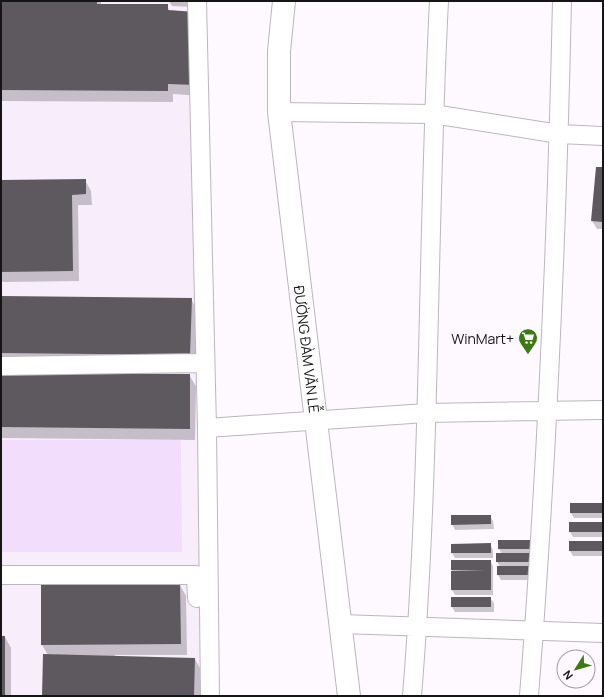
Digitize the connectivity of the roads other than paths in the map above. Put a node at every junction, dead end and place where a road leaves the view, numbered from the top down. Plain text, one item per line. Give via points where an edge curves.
1 (197, 1) edge
2 (284, 1) edge
3 (439, 1) edge
4 (562, 1) edge
5 (279, 112) junction
6 (433, 114) junction
7 (559, 134) junction
8 (603, 136) edge
9 (198, 363) dead end
10 (1, 366) edge
11 (546, 410) junction
12 (603, 410) edge
13 (426, 413) junction
14 (315, 420) junction
15 (207, 428) junction
16 (1, 575) edge
17 (197, 598) dead end
18 (341, 624) junction
19 (417, 628) junction
20 (534, 632) junction
21 (603, 633) edge
22 (210, 696) edge
23 (349, 696) edge
24 (412, 696) edge
25 (529, 696) edge

1 - 15 street
2 - 5 main road, ĐƯỜNG ĐÀM VĂN LỄ
3 - 6 street
4 - 7 street
5 - 6 street
5 - 14 main road, ĐƯỜNG ĐÀM VĂN LỄ
6 - 7 street
6 - 13 street
7 - 8 street
7 - 11 street
9 - 10 street
11 - 12 street
11 - 13 street
11 - 20 street
13 - 14 street
13 - 19 street
14 - 15 street
14 - 18 main road, ĐƯỜNG ĐÀM VĂN LỄ
15 - 22 street
16 - 17 street via 196,575
18 - 19 street
18 - 23 main road, ĐƯỜNG ĐÀM VĂN LỄ
19 - 20 street
19 - 24 street
20 - 21 street
20 - 25 street

